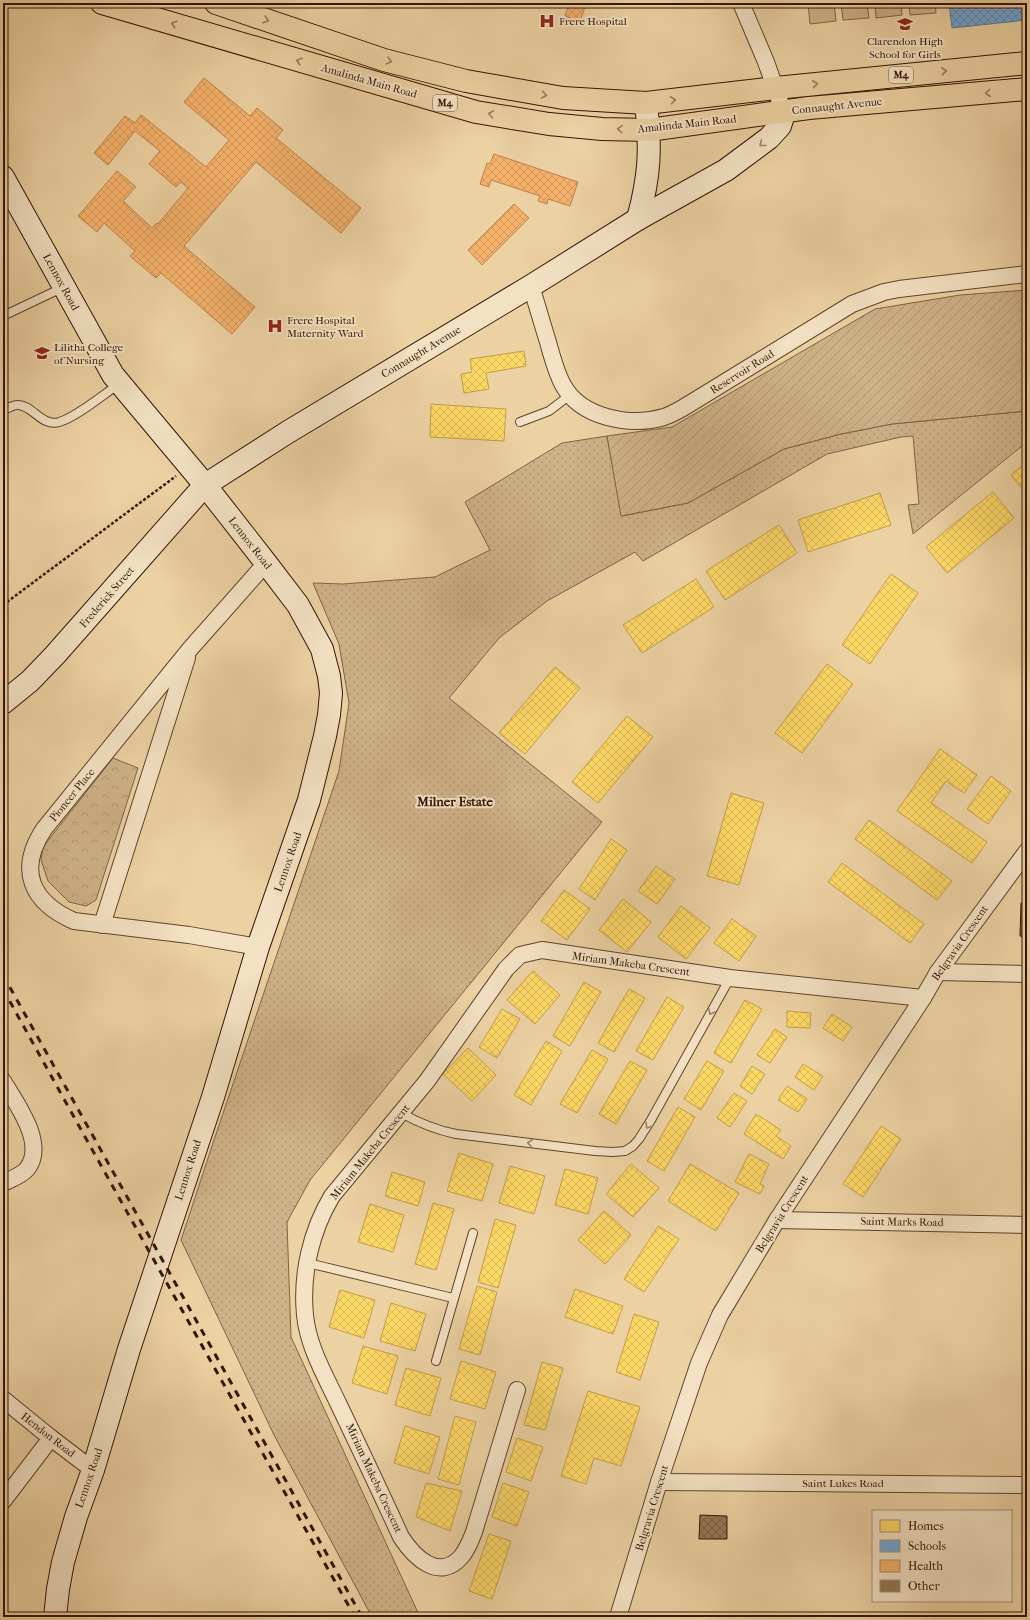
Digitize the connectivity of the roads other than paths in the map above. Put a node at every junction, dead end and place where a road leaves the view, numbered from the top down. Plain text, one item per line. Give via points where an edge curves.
1 (216, 3) edge
2 (741, 3) edge
3 (112, 4) edge
4 (1027, 63) edge
5 (776, 88) junction
6 (1027, 89) edge
7 (646, 103) junction
8 (784, 113) junction
9 (649, 130) junction
10 (3, 177) edge
11 (638, 219) junction
12 (1027, 274) edge
13 (531, 286) junction
14 (64, 287) junction
15 (3, 316) edge
16 (120, 383) junction
17 (570, 395) junction
18 (3, 410) edge
19 (520, 422) dead end
20 (205, 485) junction
21 (266, 563) junction
22 (190, 649) junction
23 (3, 703) edge
24 (1027, 851) edge
25 (102, 925) junction
26 (258, 946) junction
27 (938, 972) junction
28 (1027, 974) edge
29 (730, 978) junction
30 (923, 998) junction
31 (3, 1081) edge
32 (401, 1113) junction
33 (4, 1183) edge
34 (777, 1220) junction
35 (1027, 1225) edge
36 (473, 1233) dead end
37 (308, 1263) junction
38 (453, 1298) junction
39 (436, 1361) dead end
40 (518, 1390) dead end
41 (3, 1399) edge
42 (51, 1438) junction
43 (93, 1470) junction
44 (659, 1482) junction
45 (1027, 1485) edge
46 (3, 1501) edge
47 (55, 1617) edge
48 (618, 1617) edge

1 -> 7 main road, M4 via 384,60 466,81 563,98
2 - 5 street
9 -> 3 main road, Amalinda Main Road / M4 via 549,124 476,112
5 -> 4 main road, M4
7 -> 5 main road, M4
5 - 8 street
6 -> 8 main road, Connaught Avenue / M4 via 838,105
7 - 9 street
8 - 9 main road, Amalinda Main Road / M4
8 -> 11 street, Connaught Avenue via 780,126 754,150 726,170
9 - 11 street via 648,178
10 - 14 street, Lennox Road
11 - 13 street, Connaught Avenue
12 - 17 street, Reservoir Road via 899,289 852,304 664,417 641,421 619,420 590,411
13 - 17 street, Reservoir Road via 556,368
13 - 20 street, Connaught Avenue
14 - 15 lane
14 - 16 street, Lennox Road
16 - 18 lane via 58,423 38,418 24,406 16,405
16 - 20 street, Lennox Road
17 - 19 lane via 549,411
20 - 21 street, Lennox Road
20 - 23 street, Frederick Street via 56,655
21 - 22 street, Pioneer Place
21 - 26 street, Lennox Road via 298,605 322,649 331,694 325,736 309,800
22 - 25 street, Pioneer Place
22 - 25 street, Pioneer Place via 44,829 32,852 32,881 38,895 48,906 74,921
24 - 27 street, Belgravia Crescent
25 - 26 street, Pioneer Place
26 - 43 street, Lennox Road via 213,1097 129,1349
27 - 28 street
27 - 30 street, Belgravia Crescent
29 - 30 street, Miriam Makeba Crescent
29 - 32 street, Miriam Makeba Crescent via 542,950 520,955 506,969 427,1081
29 -> 32 lane via 652,1120 633,1146 625,1151 595,1151 456,1134 435,1130
30 - 34 street, Belgravia Crescent
31 - 33 street via 30,1129 34,1152 32,1162 26,1170
32 - 37 street, Miriam Makeba Crescent via 322,1212
34 - 35 street, Saint Marks Road
34 - 44 street, Belgravia Crescent via 710,1336
36 - 38 lane
37 - 38 lane
37 - 40 street, Miriam Makeba Crescent via 304,1291 305,1316 309,1336 321,1367 401,1537 409,1550 430,1566 443,1567 453,1564 468,1546
38 - 39 lane
41 - 42 street, Hendon Road
42 - 43 street, Hendon Road
42 - 46 street
43 - 47 street, Lennox Road via 63,1562
44 - 45 street, Saint Lukes Road
44 - 48 street, Belgravia Crescent

